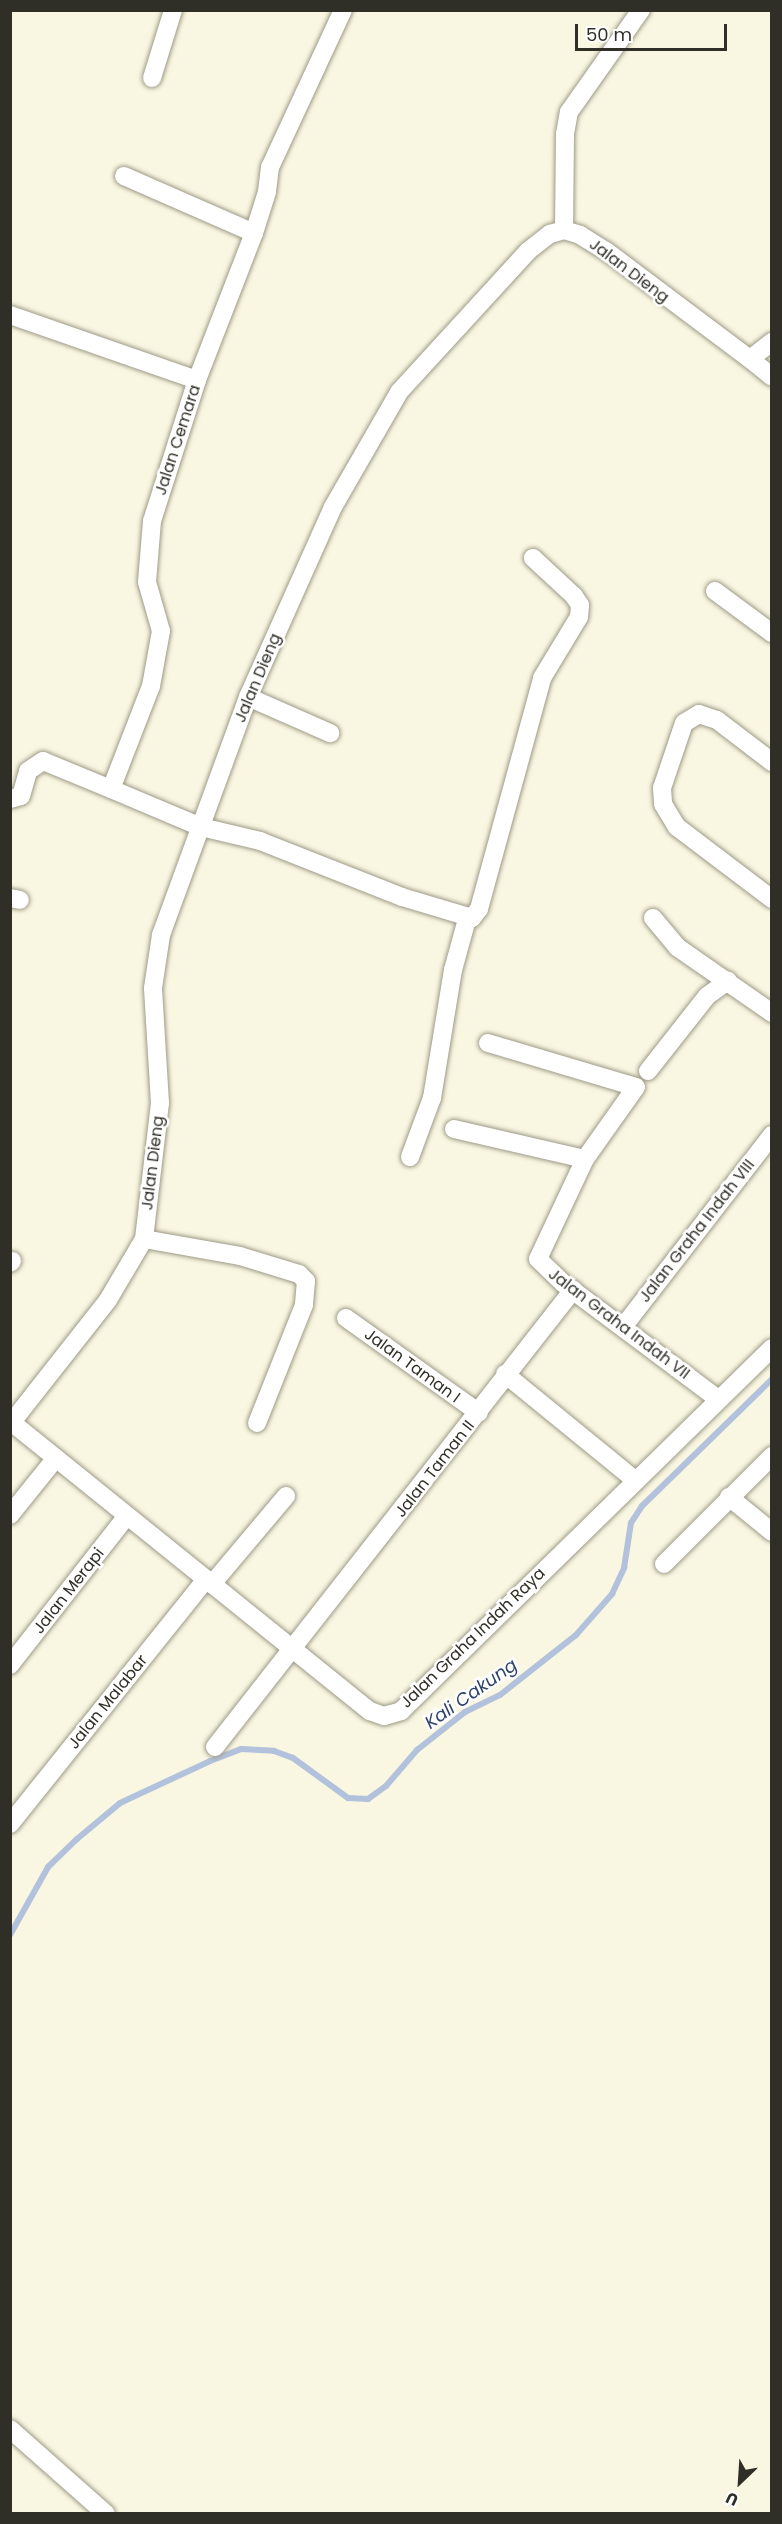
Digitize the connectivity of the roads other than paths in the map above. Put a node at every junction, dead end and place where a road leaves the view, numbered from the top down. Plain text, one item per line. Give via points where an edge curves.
1 (173, 10) edge
2 (343, 10) edge
3 (641, 10) edge
4 (152, 78) dead end
5 (124, 176) dead end
6 (564, 230) junction
7 (254, 233) junction
8 (10, 315) edge
9 (771, 342) edge
10 (750, 359) junction
11 (771, 377) edge
12 (197, 380) junction
13 (533, 558) dead end
14 (715, 591) dead end
15 (771, 633) edge
16 (249, 697) junction
17 (330, 733) dead end
18 (771, 762) edge
19 (111, 789) junction
20 (10, 799) edge
21 (201, 827) junction
22 (771, 899) edge
23 (653, 918) dead end
24 (467, 920) junction
25 (728, 981) junction
26 (771, 1013) edge
27 (488, 1043) dead end
28 (648, 1071) dead end
29 (454, 1129) dead end
30 (771, 1135) edge
31 (410, 1156) dead end
32 (585, 1159) junction
33 (144, 1239) junction
34 (573, 1290) junction
35 (346, 1318) dead end
36 (623, 1327) junction
37 (771, 1348) edge
38 (505, 1374) junction
39 (718, 1400) junction
40 (479, 1413) junction
41 (11, 1422) edge
42 (257, 1423) dead end
43 (771, 1456) edge
44 (56, 1458) junction
45 (635, 1480) junction
46 (286, 1496) dead end
47 (729, 1497) junction
48 (10, 1515) edge
49 (128, 1516) junction
50 (771, 1532) edge
51 (664, 1564) dead end
52 (209, 1582) junction
53 (294, 1647) junction
54 (10, 1665) edge
55 (215, 1747) dead end
56 (11, 1822) edge
57 (10, 2429) edge
58 (106, 2514) edge

1 - 4 street
2 - 7 street, Jalan Cemara via 270,167
3 - 6 street via 569,112 565,134
5 - 7 street
6 - 10 street, Jalan Dieng via 606,251
6 - 16 street, Jalan Dieng via 550,234 528,251 399,392 333,507
7 - 12 street, Jalan Cemara
8 - 12 street
9 - 10 street
10 - 11 street, Jalan Dieng
12 - 19 street, Jalan Cemara via 152,521 147,582 161,631 151,686
13 - 24 street via 574,596 580,605 579,617 542,678 479,909
14 - 15 street
16 - 17 street
16 - 21 street, Jalan Dieng
18 - 22 street via 717,720 699,714 684,723 662,788 663,804 677,827
19 - 20 street via 43,761 28,771 21,796
19 - 21 street
21 - 24 street via 260,841
21 - 33 street, Jalan Dieng via 161,935 153,988 160,1103
23 - 25 street via 677,947
24 - 31 street via 453,970 432,1098
25 - 26 street
25 - 28 street via 707,996
27 - 32 street, Jalan Graha Indah VII via 636,1087
29 - 32 street
30 - 36 street, Jalan Graha Indah VIII
32 - 34 street, Jalan Graha Indah VII via 538,1258
33 - 41 street, Jalan Dieng via 108,1300
33 - 42 street via 240,1256 298,1274 306,1281 304,1305
34 - 36 street, Jalan Graha Indah VII
34 - 38 street, Jalan Taman II
35 - 40 street, Jalan Taman I
36 - 39 street, Jalan Graha Indah VII
37 - 39 street, Jalan Graha Indah Raya
38 - 40 street, Jalan Taman II
38 - 45 street
39 - 45 street, Jalan Graha Indah Raya
40 - 53 street, Jalan Taman II
41 - 44 street, Jalan Graha Indah Raya
43 - 47 street
44 - 48 street
44 - 49 street, Jalan Graha Indah Raya
45 - 53 street, Jalan Graha Indah Raya via 401,1711 384,1716 370,1711
46 - 52 street, Jalan Malabar
47 - 50 street
47 - 51 street
49 - 52 street, Jalan Graha Indah Raya
49 - 54 street, Jalan Merapi
52 - 53 street, Jalan Graha Indah Raya
52 - 56 street, Jalan Malabar
53 - 55 street, Jalan Taman II
57 - 58 street

